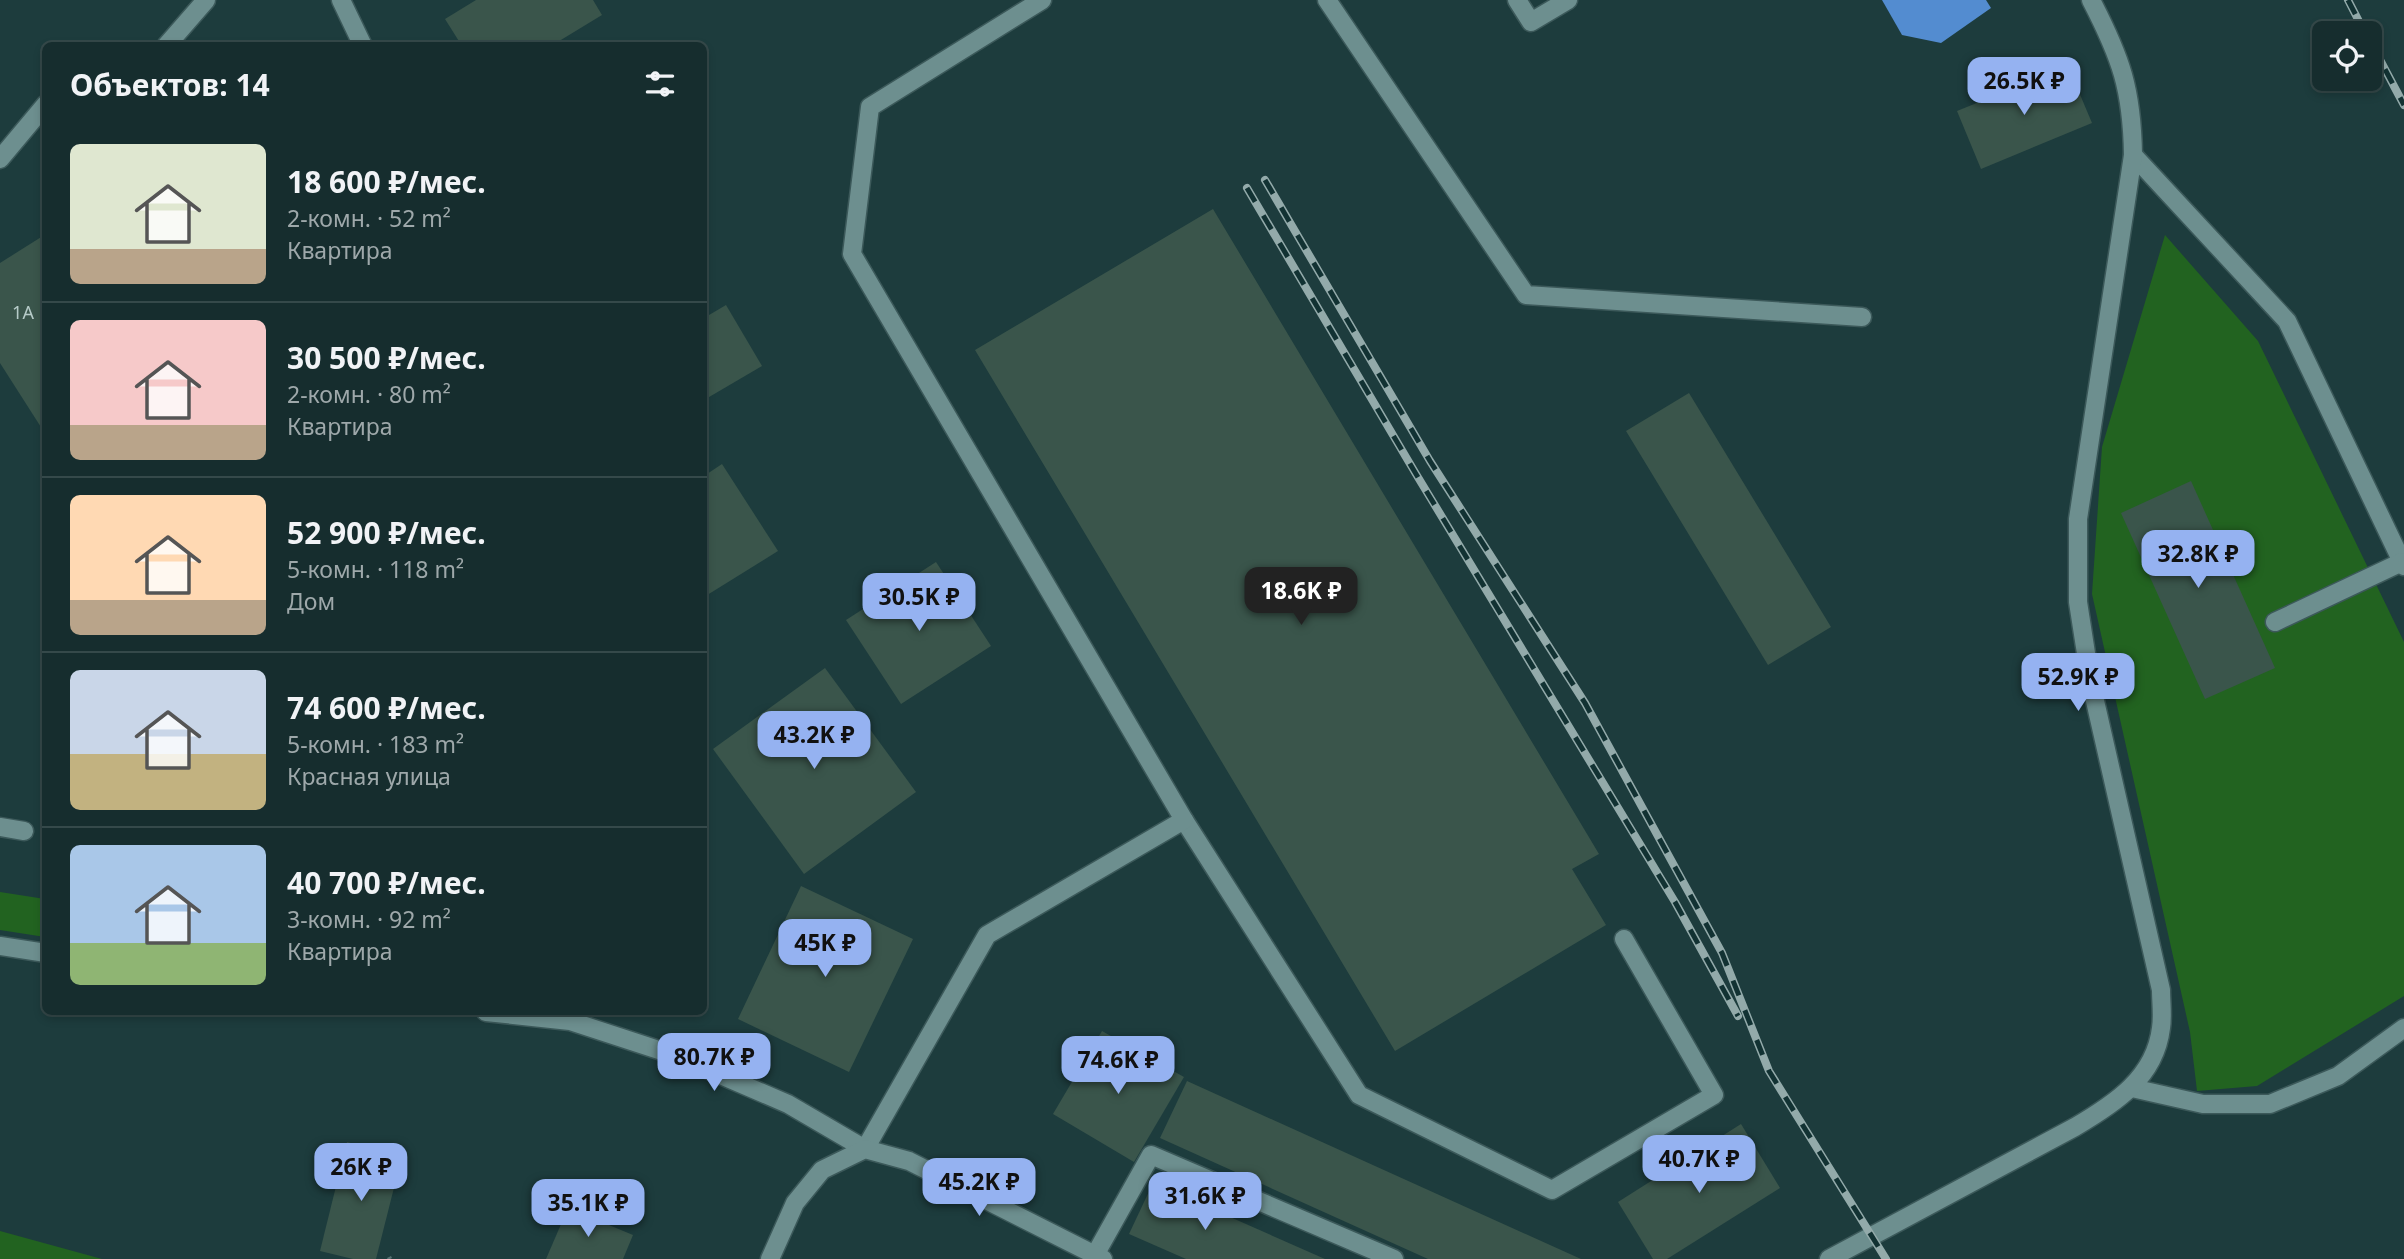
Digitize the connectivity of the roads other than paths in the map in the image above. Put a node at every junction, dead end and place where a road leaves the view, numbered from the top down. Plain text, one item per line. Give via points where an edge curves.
1 (206, 0) edge
2 (341, 0) edge
3 (1042, 0) edge
4 (1327, 0) edge
5 (1517, 0) edge
6 (1568, 0) edge
7 (2091, 0) edge
8 (169, 42) edge
9 (361, 42) edge
10 (42, 109) edge
11 (2133, 155) junction
12 (0, 159) edge
13 (1862, 317) dead end
14 (2403, 564) edge
15 (2275, 622) dead end
16 (1184, 820) junction
17 (0, 827) edge
18 (23, 831) dead end
19 (1624, 939) dead end
20 (0, 946) edge
21 (42, 952) edge
22 (550, 1015) edge
23 (571, 1016) edge
24 (2404, 1028) edge
25 (2132, 1088) junction
26 (865, 1149) junction
27 (1099, 1257) edge
28 (770, 1259) edge
29 (1394, 1259) edge
30 (1829, 1259) edge

1 - 8 street
2 - 9 street
3 - 16 street via 870,107 852,254
4 - 13 street via 1526,295
5 - 6 street via 1531,22
7 - 11 street via 2113,43 2127,86
10 - 12 street
11 - 14 street via 2287,321
11 - 25 street via 2078,520 2078,603 2091,679 2161,990 2161,1029 2152,1061
14 - 15 street
16 - 19 street via 1359,1095 1552,1190 1714,1095
16 - 26 street via 987,935
17 - 18 street
20 - 21 street
22 - 23 street
23 - 26 street via 776,1098
24 - 25 street via 2338,1076 2270,1104 2203,1104
25 - 30 street via 2075,1128
26 - 27 street via 909,1161
26 - 28 street via 822,1170 795,1203
27 - 29 street via 1151,1155

